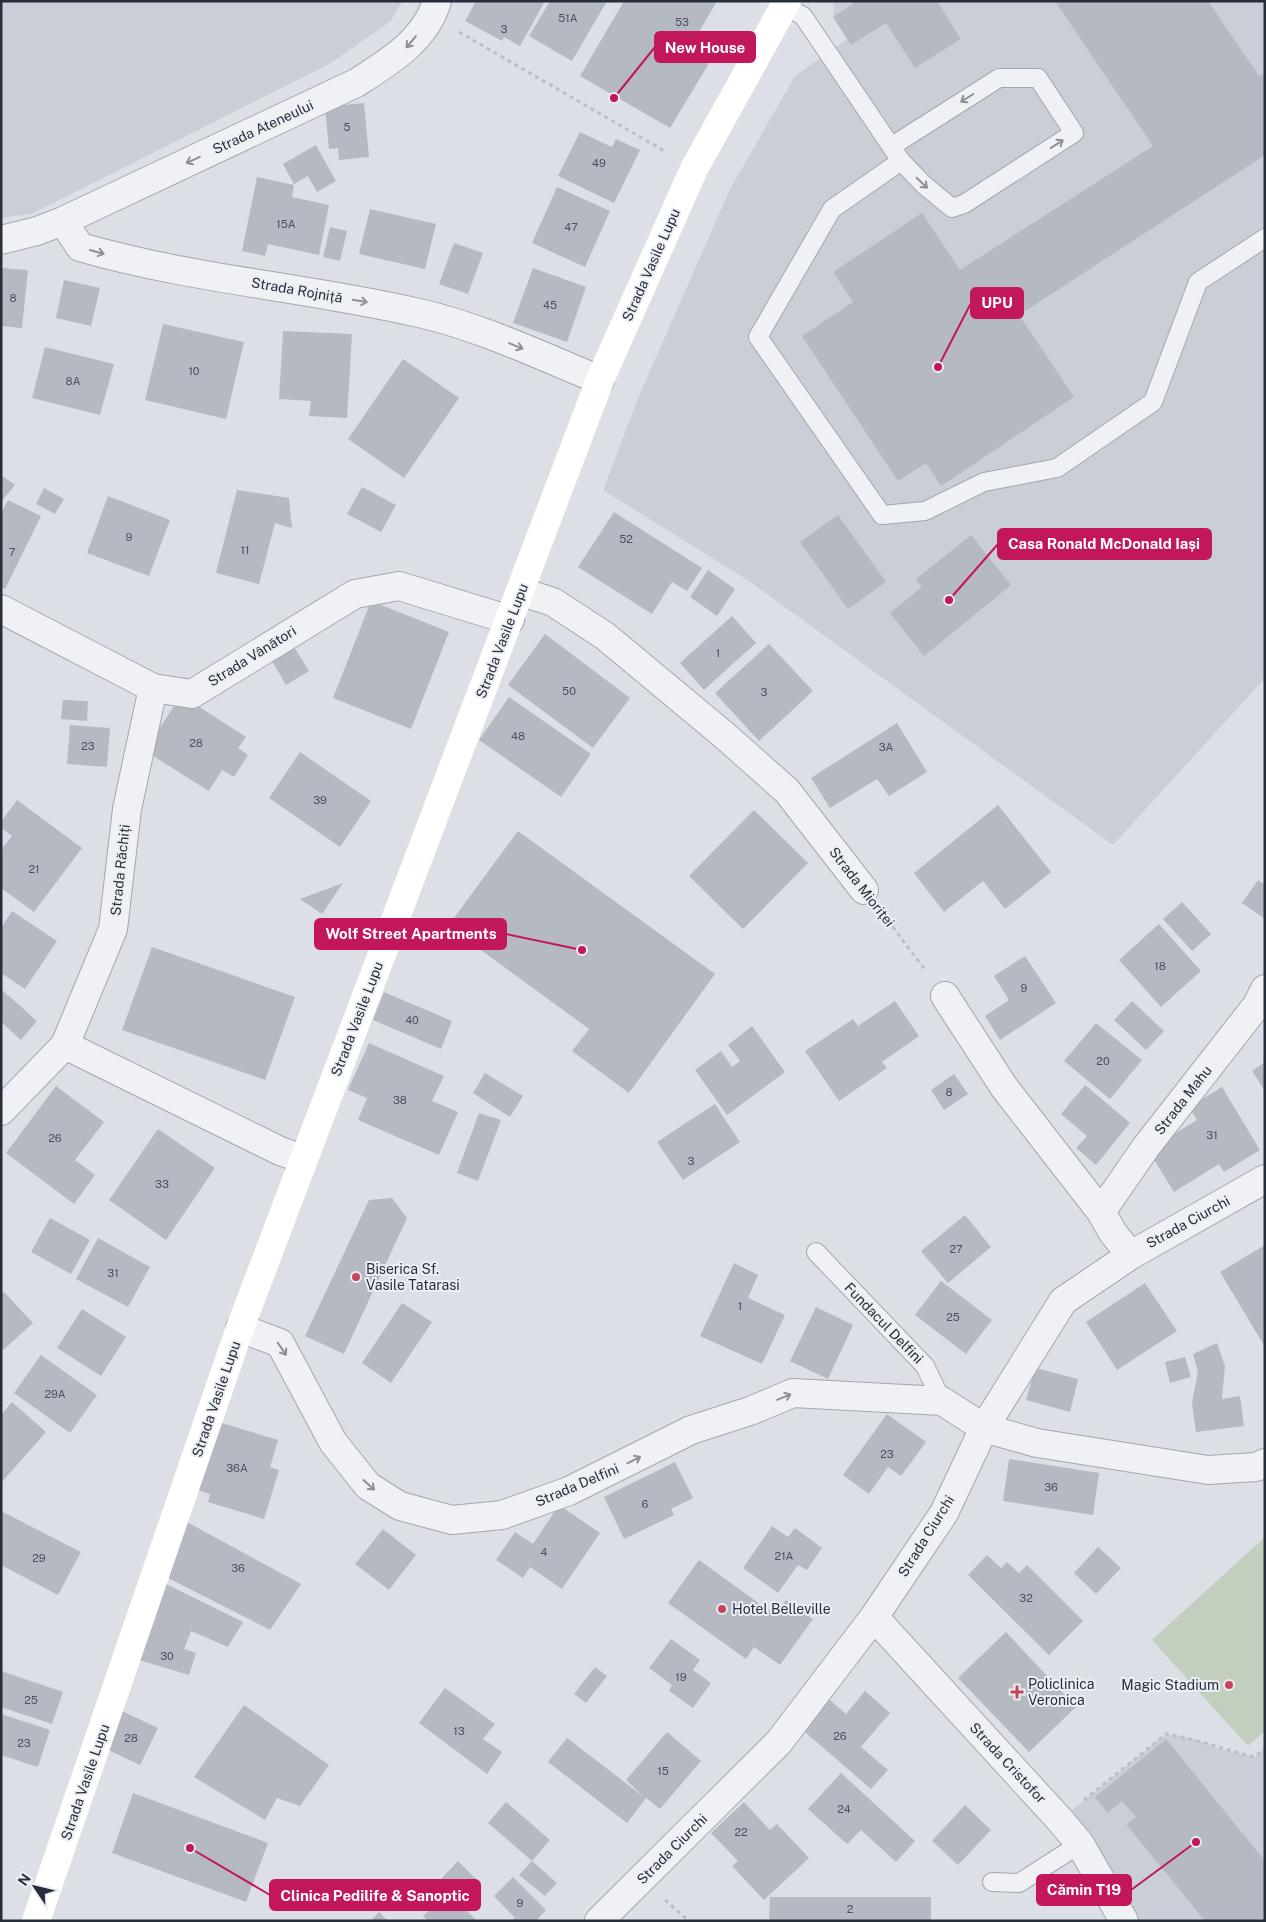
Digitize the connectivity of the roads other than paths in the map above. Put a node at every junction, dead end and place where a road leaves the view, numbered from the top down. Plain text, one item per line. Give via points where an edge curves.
1 (786, 4) edge
2 (435, 9) edge
3 (892, 146) junction
4 (901, 161) junction
5 (63, 221) junction
6 (1265, 238) edge
7 (1, 240) edge
8 (600, 380) junction
9 (522, 592) junction
10 (1, 609) edge
11 (510, 620) junction
12 (153, 688) junction
13 (864, 890) road end
14 (1265, 989) edge
15 (945, 996) road end
16 (65, 1045) junction
17 (1, 1111) edge
18 (303, 1159) junction
19 (1265, 1179) edge
20 (1101, 1212) junction
21 (816, 1252) dead end
22 (1131, 1255) junction
23 (240, 1328) junction
24 (942, 1401) junction
25 (984, 1428) junction
26 (1265, 1463) edge
27 (874, 1617) junction
28 (1080, 1844) junction
29 (992, 1882) dead end
30 (36, 1921) edge
31 (599, 1921) edge
32 (1124, 1921) edge

1 - 3 lane via 803,16
1 - 8 main road, Strada Vasile Lupu via 694,169
2 -> 5 street, Strada Ateneului via 400,55 356,83
3 - 4 lane
4 -> 3 lane via 924,186 952,208 964,204 1074,133 1038,78 999,78
4 - 6 lane via 832,209 758,338 882,515 925,511 984,482 1057,468 1153,402 1198,282
5 - 7 street
5 -> 8 street, Strada Rojniță via 80,247 89,250 133,262 421,313 478,331
8 - 9 main road, Strada Vasile Lupu
9 - 11 main road, Strada Vasile Lupu
9 - 13 street, Strada Mioriței via 553,602 605,636 724,735 787,791
10 - 12 street, Strada Vânători
11 - 12 street, Strada Vânători via 399,586 356,594 192,694
11 - 18 main road, Strada Vasile Lupu
12 - 16 street, Strada Răchiți via 127,809 113,929
14 - 20 street, Strada Mahu via 1257,1006 1146,1147
15 - 20 street via 1004,1087
16 - 17 street, Strada Răchiți
16 - 18 street via 280,1152
18 - 23 main road, Strada Vasile Lupu
19 - 22 street, Strada Ciurchi
20 - 22 street
21 - 24 lane, Fundacul Delfini via 925,1366
22 - 25 street, Strada Ciurchi via 1063,1301
23 -> 24 street, Strada Delfini via 280,1343 333,1442 368,1486 400,1506 452,1520 502,1515 569,1491 691,1430 794,1393
23 - 30 main road, Strada Vasile Lupu
24 - 25 street, Strada Delfini
25 - 26 street, Strada Delfini via 1037,1443 1208,1470 1256,1467
25 - 27 street, Strada Ciurchi via 944,1513
27 - 28 street, Strada Cristofor
27 - 31 street, Strada Ciurchi via 779,1742
28 - 29 lane via 1019,1883
28 - 32 street, Strada Cristofor

